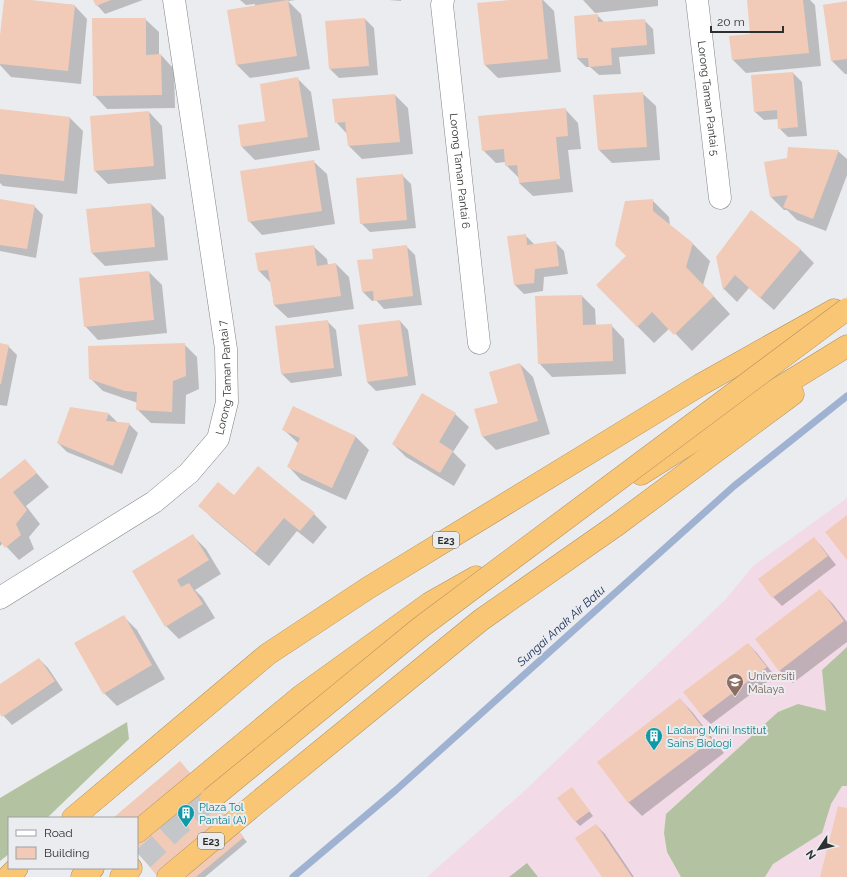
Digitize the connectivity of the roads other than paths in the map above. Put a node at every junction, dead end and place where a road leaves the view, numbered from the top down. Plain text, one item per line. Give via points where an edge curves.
1 (174, 0) edge
2 (443, 0) edge
3 (697, 0) edge
4 (720, 198) dead end
5 (847, 303) edge
6 (847, 309) edge
7 (479, 343) dead end
8 (847, 346) edge
9 (847, 354) edge
10 (0, 598) edge
11 (212, 799) tunnel mouth
12 (74, 817) edge
13 (138, 831) edge
14 (16, 869) edge
15 (92, 869) edge
16 (130, 869) tunnel mouth
17 (8, 877) edge
18 (82, 877) edge
19 (121, 877) edge
20 (168, 877) edge

1 - 10 street, Lorong Taman Pantai 7 via 226,349 227,402 218,439 189,473 154,502
2 - 7 street, Lorong Taman Pantai 6
3 - 4 street, Lorong Taman Pantai 5
5 - 12 highway, E23 via 700,385 368,588 268,654
6 - 11 highway, bridge via 421,627
8 - 13 highway via 708,431 523,550 430,603 301,696
9 - 20 highway, E23 via 618,524 481,620
14 - 17 highway
15 - 18 highway
16 - 19 highway

